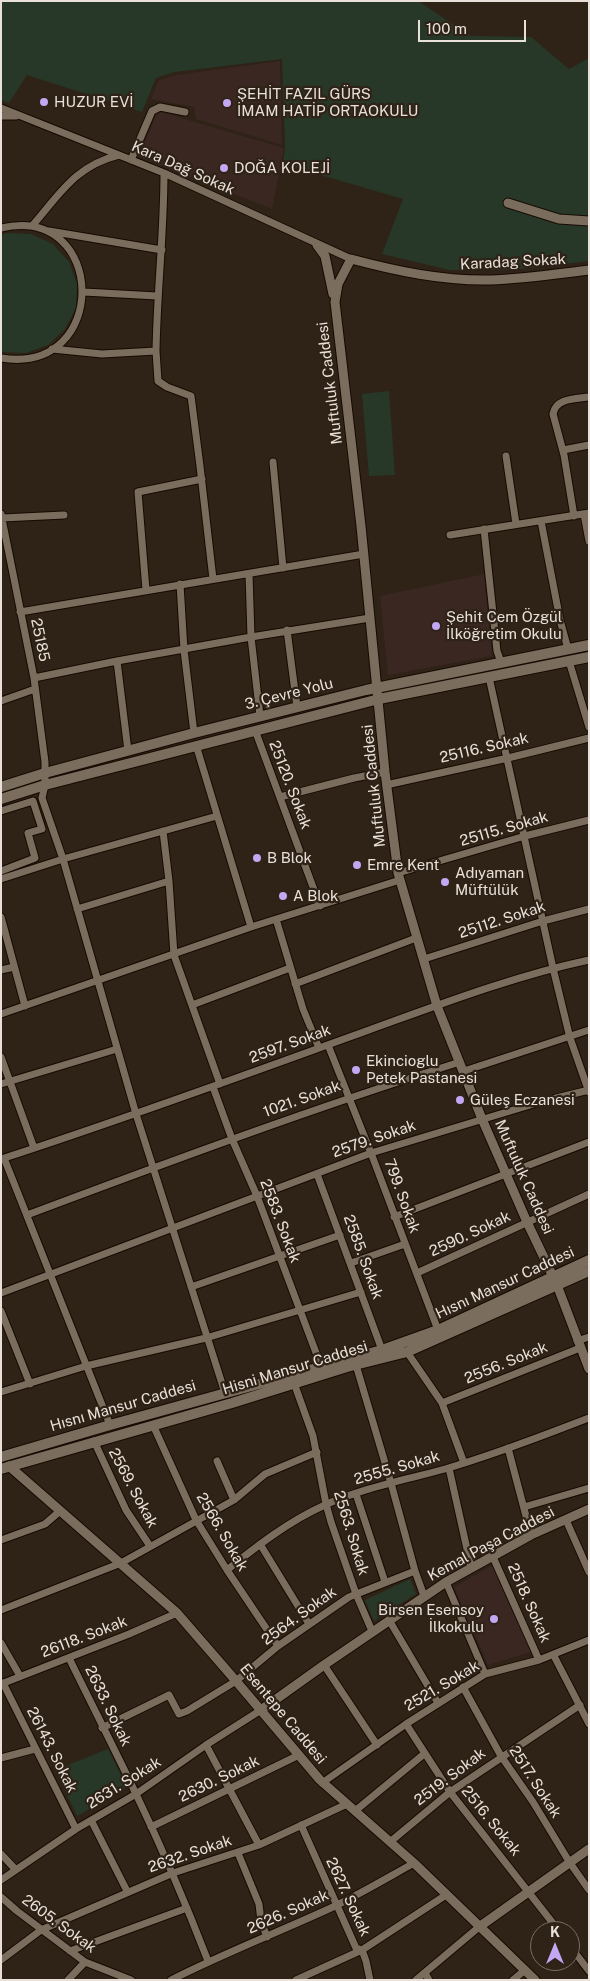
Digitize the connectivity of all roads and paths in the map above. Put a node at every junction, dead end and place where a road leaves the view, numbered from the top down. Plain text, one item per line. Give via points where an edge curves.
1 (1, 108) edge
2 (185, 112) dead end
3 (1, 116) edge
4 (19, 116) junction
5 (120, 155) junction
6 (132, 160) junction
7 (164, 173) junction
8 (508, 203) dead end
9 (589, 221) edge
10 (32, 226) junction
11 (1, 228) edge
12 (46, 231) junction
13 (318, 245) junction
14 (162, 250) junction
15 (351, 259) junction
16 (589, 270) edge
17 (84, 292) junction
18 (157, 296) junction
19 (335, 302) junction
20 (52, 349) junction
21 (156, 351) junction
22 (1, 358) edge
23 (589, 397) edge
24 (589, 445) edge
25 (563, 450) junction
26 (506, 456) dead end
27 (273, 462) dead end
28 (202, 479) junction
29 (586, 514) edge
30 (64, 515) dead end
31 (2, 516) edge
32 (574, 516) junction
33 (541, 521) junction
34 (516, 524) junction
35 (484, 530) junction
36 (450, 535) dead end
37 (589, 541) edge
38 (364, 554) junction
39 (283, 568) junction
40 (249, 574) junction
41 (213, 579) junction
42 (180, 584) junction
43 (146, 590) junction
44 (20, 612) junction
45 (370, 618) junction
46 (286, 630) junction
47 (251, 637) junction
48 (589, 645) edge
49 (568, 649) junction
50 (184, 650) junction
51 (589, 657) edge
52 (117, 661) junction
53 (569, 661) junction
54 (501, 662) junction
55 (489, 677) junction
56 (34, 678) junction
57 (378, 687) junction
58 (35, 689) junction
59 (379, 699) junction
60 (1, 701) edge
61 (297, 707) junction
62 (260, 716) junction
63 (589, 726) edge
64 (255, 730) junction
65 (194, 733) junction
66 (589, 738) edge
67 (196, 745) junction
68 (128, 751) junction
69 (508, 758) junction
70 (385, 772) junction
71 (45, 773) junction
72 (45, 785) junction
73 (386, 785) junction
74 (1, 787) edge
75 (280, 797) junction
76 (1, 800) edge
77 (1, 811) edge
78 (217, 816) junction
79 (589, 820) edge
80 (163, 831) junction
81 (524, 836) junction
82 (62, 859) junction
83 (18, 865) junction
84 (1, 871) edge
85 (21, 873) junction
86 (399, 876) junction
87 (1, 879) edge
88 (170, 881) junction
89 (320, 906) junction
90 (77, 909) junction
91 (589, 909) edge
92 (1, 917) edge
93 (276, 919) junction
94 (543, 920) junction
95 (251, 927) junction
96 (416, 938) junction
97 (174, 955) junction
98 (424, 959) junction
99 (589, 960) edge
100 (14, 967) junction
101 (290, 968) junction
102 (552, 968) junction
103 (1, 970) edge
104 (98, 980) junction
105 (295, 984) junction
106 (192, 1005) junction
107 (25, 1006) junction
108 (437, 1006) junction
109 (1, 1014) edge
110 (589, 1030) edge
111 (570, 1038) junction
112 (328, 1045) junction
113 (319, 1048) junction
114 (117, 1049) junction
115 (1, 1057) edge
116 (462, 1067) junction
117 (9, 1082) junction
118 (1, 1084) edge
119 (216, 1086) junction
120 (589, 1091) edge
121 (349, 1097) junction
122 (136, 1114) junction
123 (482, 1119) junction
124 (232, 1139) junction
125 (589, 1142) edge
126 (34, 1148) junction
127 (371, 1154) junction
128 (3, 1158) edge
129 (153, 1167) junction
130 (506, 1173) junction
131 (317, 1174) junction
132 (589, 1194) edge
133 (257, 1196) junction
134 (27, 1215) junction
135 (394, 1216) junction
136 (527, 1222) junction
137 (173, 1228) junction
138 (340, 1235) junction
139 (405, 1244) junction
140 (279, 1256) junction
141 (589, 1260) edge
142 (351, 1263) junction
143 (589, 1270) edge
144 (417, 1273) junction
145 (52, 1275) junction
146 (556, 1281) junction
147 (191, 1287) junction
148 (361, 1292) junction
149 (1, 1293) edge
150 (1, 1311) edge
151 (300, 1311) junction
152 (438, 1330) junction
153 (206, 1338) junction
154 (589, 1338) edge
155 (579, 1345) junction
156 (382, 1350) junction
157 (407, 1352) junction
158 (356, 1364) junction
159 (86, 1366) junction
160 (321, 1366) junction
161 (589, 1369) edge
162 (294, 1383) junction
163 (30, 1384) junction
164 (1, 1392) edge
165 (225, 1393) junction
166 (442, 1403) junction
167 (589, 1418) edge
168 (110, 1425) junction
169 (153, 1425) junction
170 (94, 1442) junction
171 (508, 1448) junction
172 (318, 1452) junction
173 (218, 1461) dead end
174 (3, 1463) edge
175 (464, 1463) junction
176 (448, 1468) junction
177 (391, 1483) junction
178 (589, 1488) edge
179 (356, 1494) junction
180 (234, 1500) junction
181 (326, 1504) junction
182 (524, 1507) junction
183 (589, 1509) edge
184 (60, 1511) junction
185 (196, 1520) junction
186 (566, 1520) junction
187 (531, 1535) junction
188 (1, 1540) edge
189 (260, 1544) junction
190 (150, 1546) junction
191 (493, 1557) junction
192 (121, 1563) junction
193 (472, 1566) junction
194 (227, 1570) junction
195 (415, 1571) junction
196 (589, 1572) edge
197 (385, 1582) junction
198 (446, 1582) junction
199 (356, 1594) junction
200 (424, 1596) junction
201 (1, 1610) edge
202 (176, 1613) junction
203 (389, 1620) junction
204 (309, 1624) junction
205 (372, 1631) junction
206 (589, 1640) edge
207 (1, 1643) edge
208 (278, 1646) junction
209 (554, 1656) junction
210 (69, 1658) junction
211 (539, 1660) junction
212 (324, 1664) junction
213 (485, 1674) junction
214 (20, 1676) junction
215 (236, 1681) junction
216 (2, 1684) edge
217 (463, 1687) junction
218 (438, 1703) junction
219 (580, 1705) junction
220 (261, 1710) junction
221 (406, 1724) junction
222 (589, 1724) edge
223 (102, 1728) junction
224 (206, 1745) junction
225 (378, 1745) junction
226 (35, 1749) junction
227 (424, 1754) junction
228 (298, 1755) junction
229 (501, 1756) junction
230 (1, 1758) edge
231 (322, 1783) junction
232 (229, 1790) junction
233 (450, 1792) junction
234 (136, 1794) junction
235 (348, 1804) junction
236 (355, 1811) junction
237 (91, 1820) junction
238 (300, 1825) junction
239 (151, 1827) junction
240 (76, 1829) junction
241 (390, 1842) junction
242 (259, 1845) junction
243 (589, 1849) edge
244 (238, 1853) junction
245 (1, 1854) edge
246 (414, 1863) junction
247 (570, 1863) junction
248 (16, 1870) junction
249 (173, 1873) junction
250 (1, 1880) edge
251 (589, 1890) edge
252 (127, 1891) junction
253 (529, 1891) junction
254 (446, 1896) junction
255 (1, 1897) edge
256 (336, 1906) junction
257 (187, 1908) junction
258 (552, 1921) edge
259 (479, 1927) junction
260 (41, 1930) junction
261 (267, 1937) junction
262 (362, 1950) junction
263 (70, 1951) junction
264 (580, 1959) edge
265 (1, 1960) edge
266 (208, 1961) junction
267 (85, 1962) junction
268 (525, 1970) junction
269 (589, 1971) edge
270 (425, 1973) junction
271 (68, 1980) edge
272 (132, 1980) edge
273 (171, 1980) edge
274 (296, 1980) edge
275 (370, 1980) edge
276 (416, 1980) edge
277 (429, 1980) edge
278 (513, 1980) edge
279 (535, 1980) edge

1 - 4 street, Kara Dağ Sokak
2 - 6 street via 152,110
3 - 4 street
4 - 5 street, Kara Dağ Sokak
5 - 6 street, Kara Dağ Sokak
5 - 10 street via 78,173
6 - 7 street, Kara Dağ Sokak
7 - 13 street, Kara Dağ Sokak
7 - 14 street
8 - 9 street via 559,219
10 - 11 street
10 - 12 street
12 - 14 street
12 - 17 street via 74,256
13 - 15 street, Kara Dağ Sokak
13 - 19 street via 327,261
14 - 18 street
15 - 16 street, Karadag Sokak via 454,279 516,278
15 - 19 street, Muftuluk Caddesi via 338,284
17 - 18 street
17 - 20 street via 75,324
18 - 21 street
19 - 38 street, Muftuluk Caddesi
20 - 21 street via 102,354
20 - 22 street via 34,358
21 - 28 street via 158,381 191,396
23 - 25 street via 560,402 554,408
24 - 25 street
25 - 32 street
26 - 34 street
27 - 39 street
28 - 41 street
28 - 43 street via 138,492
29 - 32 street
29 - 37 street
30 - 31 street
31 - 44 street, 25185
32 - 33 street
33 - 34 street
33 - 49 street
34 - 35 street
35 - 36 street
35 - 54 street via 497,651
38 - 39 street
38 - 45 street, Muftuluk Caddesi
39 - 40 street
40 - 41 street
40 - 47 street
41 - 42 street
42 - 43 street
42 - 50 street
43 - 44 street
44 - 56 street, 25185
45 - 46 street
45 - 57 street, Muftuluk Caddesi
46 - 47 street
46 - 61 street
47 - 50 street
47 - 62 street
48 - 49 main road, 3. Çevre Yolu
49 - 54 main road, 3. Çevre Yolu
50 - 52 street
50 - 65 street
51 - 53 main road, 3. Çevre Yolu
52 - 56 street
52 - 68 street
53 - 55 main road, 3. Çevre Yolu
53 - 63 street
54 - 57 main road, 3. Çevre Yolu
55 - 59 main road, 3. Çevre Yolu
55 - 69 street
56 - 58 street, 25185
57 - 59 street, Muftuluk Caddesi
57 - 61 main road, 3. Çevre Yolu
58 - 60 street
58 - 71 street, 25185
59 - 64 main road, 3. Çevre Yolu
59 - 70 street, Muftuluk Caddesi
61 - 62 main road, 3. Çevre Yolu
62 - 65 main road, 3. Çevre Yolu
64 - 67 main road, 3. Çevre Yolu
64 - 75 street, 25120. Sokak
65 - 68 main road, 3. Çevre Yolu
66 - 69 street, 25116. Sokak
67 - 72 main road, 3. Çevre Yolu
67 - 78 street
68 - 71 main road, 3. Çevre Yolu
69 - 73 street, 25116. Sokak
69 - 81 street
70 - 73 street, Muftuluk Caddesi
70 - 75 street
71 - 72 street, 25185
71 - 74 main road, 3. Çevre Yolu
72 - 76 main road, 3. Çevre Yolu
72 - 82 street, 25185 via 42,798
73 - 86 street, Muftuluk Caddesi
75 - 89 street, 25120. Sokak
77 - 83 street via 33,800 42,829 28,834 35,858
78 - 80 street
78 - 95 street
79 - 81 street, 25115. Sokak
80 - 82 street
80 - 88 street, 2583. Sokak
81 - 86 street, 25115. Sokak
81 - 94 street
82 - 85 street
82 - 90 street, 25185
83 - 84 street
83 - 85 street
85 - 87 street
86 - 89 street, 25115. Sokak
86 - 96 street, Muftuluk Caddesi
88 - 90 street
88 - 97 street, 2583. Sokak
89 - 93 street, 25115. Sokak
90 - 104 street, 25185
91 - 94 street, 25112. Sokak
92 - 100 street
93 - 95 street, 25115. Sokak
93 - 101 street
94 - 98 street, 25112. Sokak
94 - 102 street
95 - 97 street, 25115. Sokak
96 - 98 street, Muftuluk Caddesi
96 - 105 street
97 - 104 street, 25115. Sokak
97 - 106 street, 2583. Sokak
98 - 108 street, Muftuluk Caddesi
99 - 102 street, 2597. Sokak
100 - 103 street
100 - 107 street
101 - 105 street
101 - 106 street
102 - 108 street, 2597. Sokak
102 - 111 street
104 - 107 street, 25115. Sokak
104 - 114 street, 25185
105 - 113 street
106 - 119 street, 2583. Sokak
107 - 109 street, 25115. Sokak
108 - 112 street, 2597. Sokak
108 - 116 street, Muftuluk Caddesi
110 - 111 street, 1021. Sokak
111 - 116 street, 1021. Sokak
111 - 120 street
112 - 113 street, 2597. Sokak
112 - 121 street, 799. Sokak
113 - 119 street, 2597. Sokak
114 - 117 street
114 - 122 street, 25185
115 - 117 street
116 - 121 street, 1021. Sokak
116 - 123 street, Muftuluk Caddesi
117 - 118 street
117 - 126 street
119 - 122 street, 2597. Sokak
119 - 124 street, 2583. Sokak
120 - 123 street, 2579. Sokak
121 - 124 street, 1021. Sokak
121 - 127 street, 799. Sokak
122 - 126 street, 2597. Sokak
122 - 129 street, 25185
123 - 127 street, 2579. Sokak
123 - 130 street, Muftuluk Caddesi
124 - 129 street, 1021. Sokak
124 - 133 street, 2583. Sokak
125 - 130 street
126 - 128 street, 2597. Sokak
127 - 131 street, 2579. Sokak
127 - 135 street, 799. Sokak
128 - 134 street
129 - 134 street, 1021. Sokak
129 - 137 street, 25185
130 - 135 street
130 - 136 street, Muftuluk Caddesi
131 - 133 street, 2579. Sokak
131 - 138 street, 2585. Sokak
132 - 136 street, 2590. Sokak
133 - 137 street, 2579. Sokak
133 - 140 street, 2583. Sokak
134 - 145 street
135 - 139 street, 799. Sokak
136 - 144 street, 2590. Sokak
136 - 146 street, Muftuluk Caddesi
137 - 145 street, 2579. Sokak
137 - 147 street, 25185
138 - 140 street
138 - 142 street, 2585. Sokak
139 - 142 street
139 - 144 street, 799. Sokak
140 - 147 street
140 - 151 street, 2583. Sokak
141 - 146 main road, Hısnı Mansur Caddesi
142 - 148 street, 2585. Sokak
143 - 146 main road, Hisni Mansur Caddesi
144 - 152 street, 799. Sokak
145 - 149 street, 2579. Sokak
145 - 159 street
146 - 152 main road, Hısnı Mansur Caddesi
146 - 155 street, Muftuluk Caddesi
146 - 157 main road, Hisni Mansur Caddesi
147 - 153 street, 25185
148 - 151 street
148 - 156 street, 2585. Sokak
150 - 163 street
151 - 153 street
151 - 160 street, 2583. Sokak
152 - 156 main road, Hısnı Mansur Caddesi
153 - 159 street
153 - 165 street, 25185
154 - 155 street, 2556. Sokak
155 - 161 street, Muftuluk Caddesi
155 - 166 street, 2556. Sokak
156 - 160 main road, Hısnı Mansur Caddesi
157 - 158 main road, Hisni Mansur Caddesi
157 - 166 street
158 - 162 main road, Hisni Mansur Caddesi
158 - 177 street
159 - 163 street
159 - 168 street
160 - 165 main road, Hısnı Mansur Caddesi
162 - 169 main road, Hisni Mansur Caddesi
162 - 172 street, 2563. Sokak
163 - 164 street
165 - 168 main road, Hısnı Mansur Caddesi
166 - 175 street
167 - 171 street, 2555. Sokak
168 - 174 main road, Hısnı Mansur Caddesi
169 - 170 main road, Hisni Mansur Caddesi
169 - 185 street, 2566. Sokak
170 - 174 main road, Hisni Mansur Caddesi
170 - 190 street, 2569. Sokak via 126,1510
171 - 175 street, 2555. Sokak
171 - 182 street
172 - 180 street via 265,1474
172 - 181 street, 2563. Sokak
173 - 180 street
174 - 184 street, Esentepe Caddesi
175 - 176 street, 2555. Sokak
176 - 177 street, 2555. Sokak
176 - 193 street
177 - 179 street, 2555. Sokak
177 - 195 street
178 - 182 street
179 - 181 street, 2555. Sokak
179 - 197 street
180 - 185 street
181 - 189 street, 2555. Sokak
181 - 199 street, 2563. Sokak
182 - 187 street
183 - 186 street, Kemal Paşa Caddesi
184 - 188 street via 45,1524
184 - 192 street, Esentepe Caddesi
185 - 190 street
185 - 194 street, 2566. Sokak
186 - 187 street, Kemal Paşa Caddesi
186 - 196 street
187 - 191 street, Kemal Paşa Caddesi
189 - 194 street, 2555. Sokak
189 - 204 street
190 - 192 street
191 - 193 street, Kemal Paşa Caddesi
191 - 211 street, 2518. Sokak
192 - 201 street
192 - 202 street, Esentepe Caddesi
193 - 198 street, Kemal Paşa Caddesi
194 - 208 street, 2566. Sokak
195 - 197 street, 2564. Sokak
195 - 200 street
197 - 199 street, 2564. Sokak
198 - 200 street, Kemal Paşa Caddesi
198 - 213 street
199 - 204 street, 2564. Sokak
199 - 205 street, 2563. Sokak
200 - 203 street, Kemal Paşa Caddesi
202 - 210 street, 26118. Sokak
202 - 215 street, Esentepe Caddesi
203 - 205 street, Kemal Paşa Caddesi
203 - 218 street
204 - 208 street, 2564. Sokak
205 - 212 street, Kemal Paşa Caddesi
206 - 209 street, 2521. Sokak
207 - 214 street
208 - 215 street, 2564. Sokak
209 - 211 street, 2521. Sokak
209 - 219 street
210 - 214 street, 26118. Sokak
210 - 223 street, 2633. Sokak
211 - 213 street, 2521. Sokak
212 - 220 street, Kemal Paşa Caddesi
212 - 225 street
213 - 217 street, 2521. Sokak
214 - 216 street, 26118. Sokak
215 - 220 street, Esentepe Caddesi
215 - 223 street, 2564. Sokak via 179,1714 168,1695
216 - 226 street, 26143. Sokak
217 - 218 street, 2521. Sokak
217 - 229 street, 2517. Sokak
218 - 221 street, 2521. Sokak
219 - 222 street
219 - 229 street, 2519. Sokak
220 - 224 street, 2631. Sokak
220 - 228 street, Esentepe Caddesi
221 - 225 street, 2521. Sokak
221 - 227 street, 2516. Sokak
223 - 234 street, 2633. Sokak
224 - 232 street
224 - 234 street, 2631. Sokak
225 - 231 street, 2521. Sokak
226 - 230 street
226 - 240 street, 26143. Sokak
227 - 233 street, 2516. Sokak
227 - 236 street
228 - 231 street, Esentepe Caddesi
228 - 232 street, 2630. Sokak
229 - 233 street, 2519. Sokak
229 - 247 street, 2517. Sokak
231 - 235 street, Esentepe Caddesi
232 - 239 street, 2630. Sokak
232 - 242 street
233 - 241 street, 2519. Sokak
233 - 253 street, 2516. Sokak
234 - 237 street, 2631. Sokak
234 - 239 street, 2633. Sokak
235 - 236 street, Esentepe Caddesi
235 - 238 street, 2632. Sokak
236 - 241 street, Esentepe Caddesi
237 - 240 street, 2631. Sokak
237 - 252 street
238 - 242 street, 2632. Sokak
238 - 256 street, 2627. Sokak
239 - 249 street, 2633. Sokak
240 - 248 street, 2631. Sokak
241 - 246 street, Esentepe Caddesi
242 - 244 street, 2632. Sokak
243 - 247 street
244 - 249 street, 2632. Sokak
244 - 261 street via 259,1904
245 - 248 street
246 - 254 street, Esentepe Caddesi
246 - 256 street, 2626. Sokak
247 - 251 street, 2517. Sokak
247 - 253 street
248 - 250 street, 2631. Sokak
249 - 252 street, 2632. Sokak
249 - 257 street, 2633. Sokak
252 - 260 street, 2632. Sokak
253 - 258 street, 2516. Sokak
253 - 259 street
254 - 259 street, Esentepe Caddesi
254 - 262 street
255 - 260 street, 2605. Sokak
256 - 261 street, 2626. Sokak
256 - 262 street, 2627. Sokak via 356,1948
257 - 263 street
257 - 266 street, 2633. Sokak
259 - 268 street, Esentepe Caddesi
259 - 270 street
260 - 263 street, 2605. Sokak
260 - 265 street, 2632. Sokak
261 - 266 street, 2626. Sokak
262 - 274 street
262 - 275 street
263 - 267 street, 2605. Sokak
264 - 269 street
266 - 273 street, 2626. Sokak
267 - 271 street
267 - 272 street, 2605. Sokak
268 - 278 street
268 - 279 street, Esentepe Caddesi
270 - 276 street
270 - 277 street

